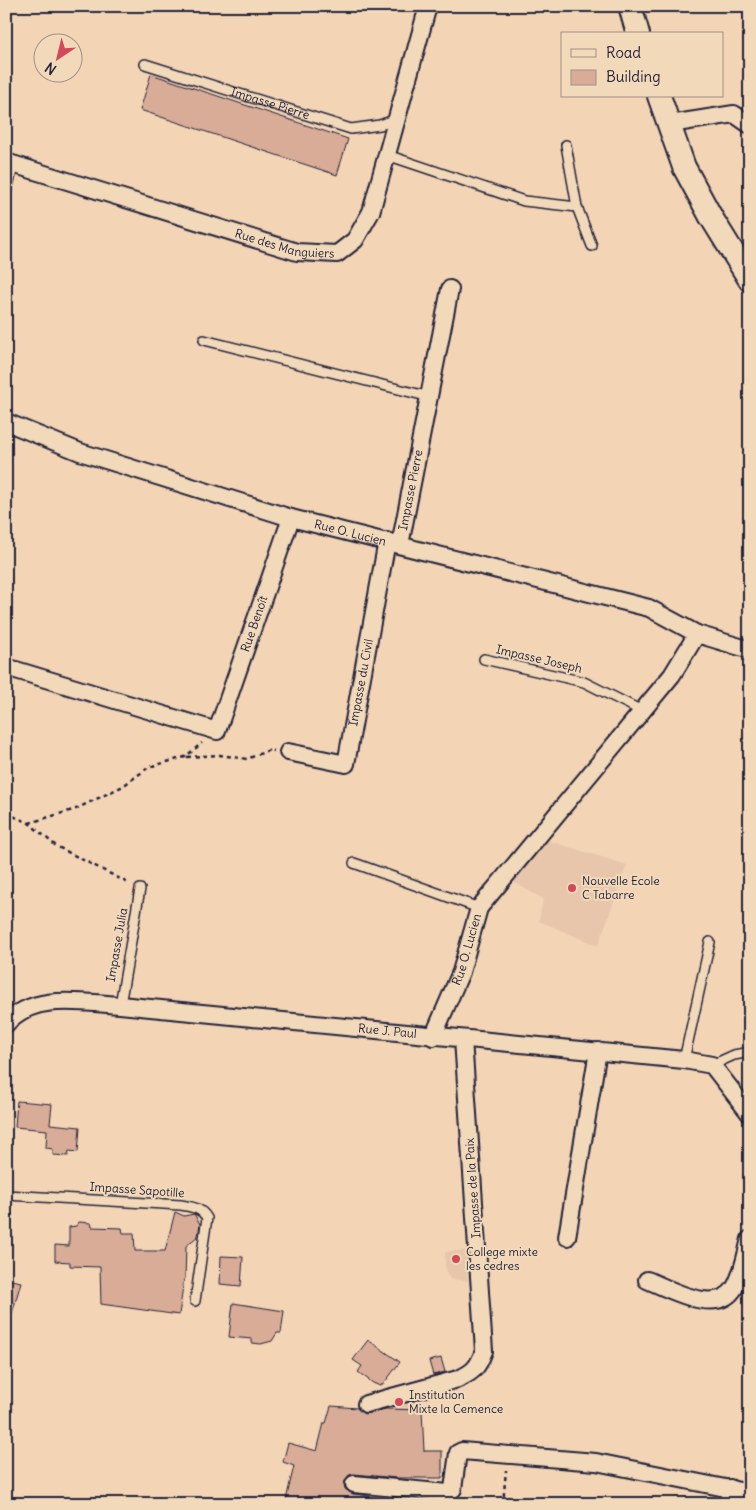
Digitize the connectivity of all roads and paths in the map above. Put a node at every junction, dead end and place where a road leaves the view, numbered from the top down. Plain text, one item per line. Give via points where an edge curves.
1 (630, 6) edge
2 (424, 7) edge
3 (637, 32) edge
4 (145, 64) dead end
5 (660, 98) edge
6 (397, 119) junction
7 (670, 124) junction
8 (750, 125) edge
9 (566, 145) dead end
10 (387, 155) junction
11 (10, 163) edge
12 (6, 193) edge
13 (577, 207) junction
14 (592, 246) dead end
15 (750, 280) edge
16 (450, 289) dead end
17 (204, 340) dead end
18 (430, 397) junction
19 (6, 422) edge
20 (291, 518) junction
21 (393, 543) junction
22 (697, 634) junction
23 (750, 650) edge
24 (484, 659) dead end
25 (6, 667) edge
26 (642, 711) junction
27 (217, 731) junction
28 (288, 752) joint
29 (185, 757) junction
30 (6, 813) edge
31 (29, 823) junction
32 (354, 862) dead end
33 (140, 889) joint
34 (479, 908) junction
35 (710, 942) dead end
36 (120, 1005) junction
37 (6, 1024) edge
38 (433, 1036) junction
39 (463, 1040) junction
40 (598, 1051) junction
41 (750, 1052) edge
42 (684, 1060) junction
43 (712, 1065) junction
44 (750, 1114) edge
45 (6, 1195) edge
46 (567, 1238) dead end
47 (750, 1239) edge
48 (647, 1280) dead end
49 (195, 1301) dead end
50 (366, 1404) dead end
51 (507, 1454) junction
52 (354, 1484) dead end
53 (750, 1493) edge
54 (729, 1496) edge
55 (503, 1504) edge

1 - 3 main road
2 - 6 street, Rue des Manguiers
4 - 6 lane, Impasse Pierre via 351,129
5 - 7 main road
6 - 10 street, Rue des Manguiers
7 - 8 street via 734,114
7 - 15 main road via 684,167
9 - 13 lane
10 - 11 street, Rue des Manguiers via 371,212 355,240 337,254 297,252
10 - 13 lane via 524,201
11 - 12 lane
13 - 14 lane
16 - 18 street, Impasse Pierre
17 - 18 lane
18 - 21 street, Impasse Pierre
19 - 20 street, Rue O. Lucien via 80,452
20 - 21 street, Rue O. Lucien
20 - 27 street, Rue Benoît
21 - 22 street, Rue O. Lucien via 649,608
21 - 28 street, Impasse du Civil via 346,764
22 - 23 street, Rue O. Lucien
22 - 26 street, Rue O. Lucien via 672,675
24 - 26 lane, Impasse Joseph via 584,682
25 - 27 street
26 - 34 street, Rue O. Lucien
27 - 29 path
28 - 29 path via 269,750 247,758 220,755
29 - 31 path via 149,767 123,786 76,808
30 - 31 path
31 - 33 path via 56,846
32 - 34 lane
33 - 36 lane, Impasse Julia
34 - 38 street, Rue O. Lucien via 461,972
35 - 42 lane
36 - 37 street, Rue J. Paul via 53,1002 23,1011
36 - 38 street, Rue J. Paul
38 - 39 street, Rue J. Paul
39 - 40 street, Rue J. Paul
39 - 50 street, Impasse de la Paix via 484,1352 470,1374
40 - 42 street, Rue J. Paul
40 - 46 street
41 - 43 lane
42 - 43 street, Rue J. Paul
43 - 44 street
45 - 49 lane, Impasse Sapotille via 182,1205 204,1211 208,1218
47 - 48 street via 735,1288 714,1301 699,1300
51 - 52 street via 460,1451 452,1489 448,1493
51 - 54 street via 596,1462
51 - 55 path
53 - 54 street

